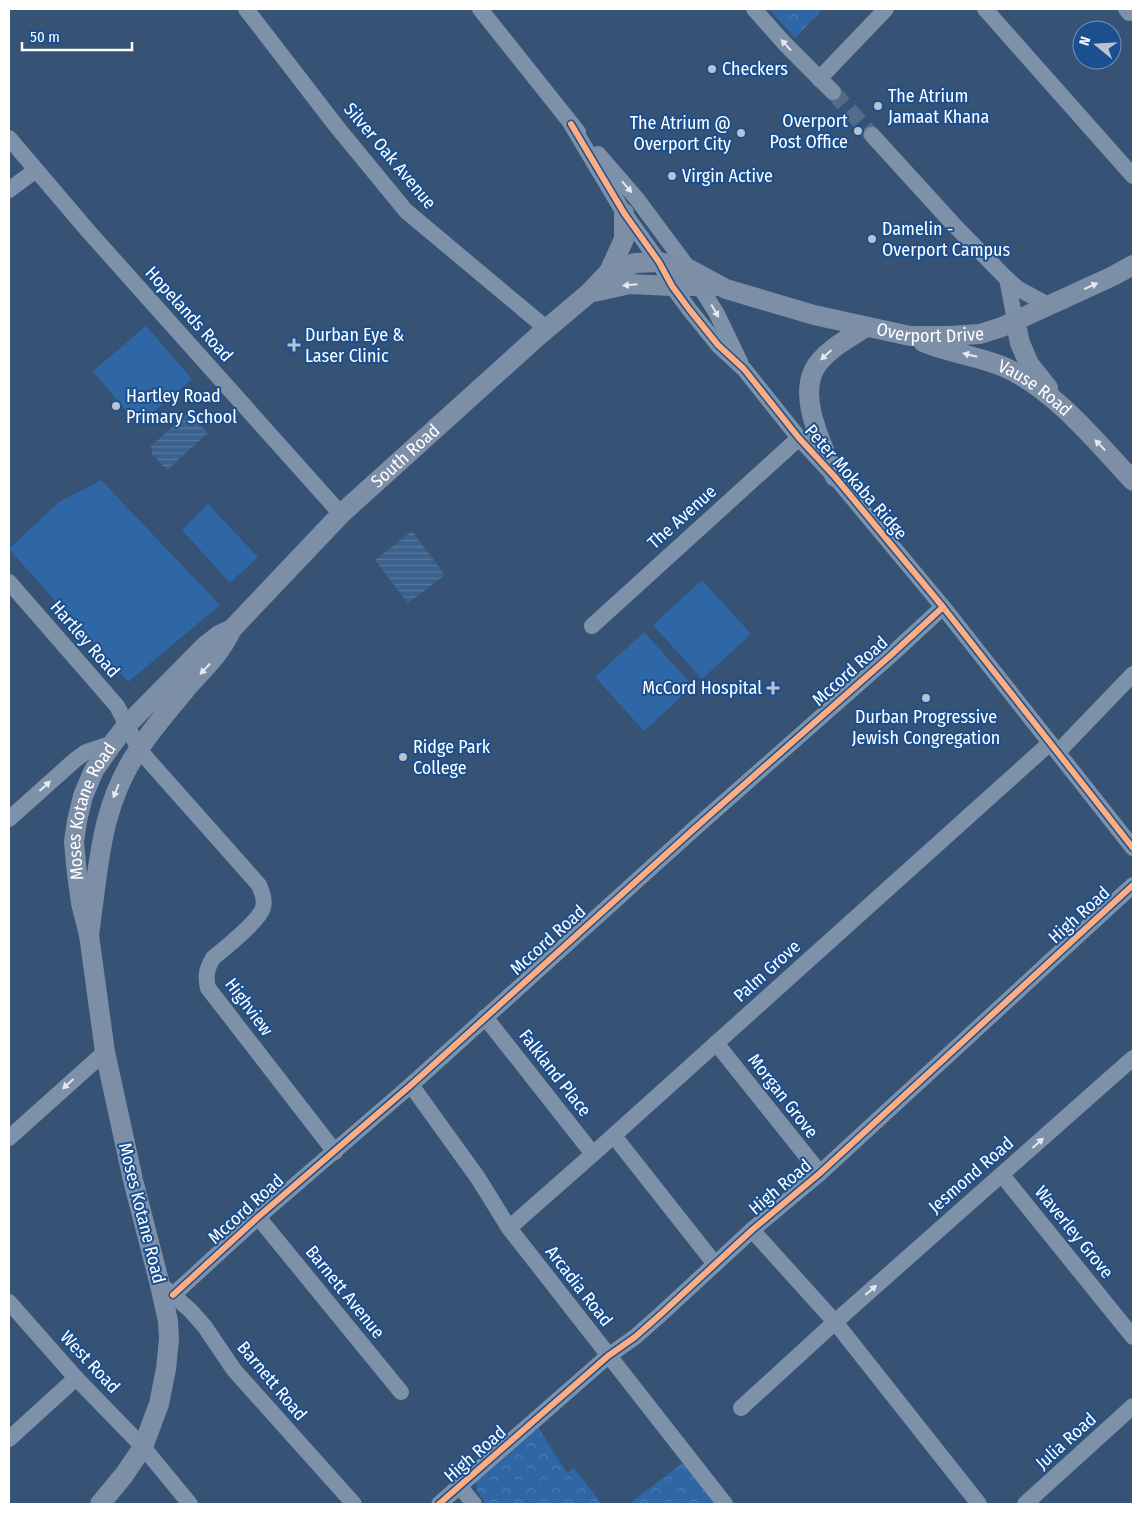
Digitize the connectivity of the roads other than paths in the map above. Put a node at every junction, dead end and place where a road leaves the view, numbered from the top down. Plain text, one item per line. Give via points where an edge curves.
1 (246, 9) edge
2 (480, 9) edge
3 (754, 9) edge
4 (985, 9) edge
5 (880, 11) edge
6 (819, 79) junction
7 (833, 92) tunnel mouth
8 (572, 124) junction
9 (872, 135) tunnel mouth
10 (9, 138) edge
11 (36, 170) junction
12 (1133, 176) edge
13 (9, 190) edge
14 (624, 213) junction
15 (659, 262) junction
16 (1133, 265) edge
17 (689, 269) junction
18 (609, 272) junction
19 (1007, 279) junction
20 (672, 286) junction
21 (709, 286) junction
22 (589, 293) junction
23 (1048, 305) junction
24 (1016, 320) junction
25 (866, 327) junction
26 (547, 328) junction
27 (910, 336) junction
28 (744, 370) junction
29 (1058, 402) junction
30 (799, 438) junction
31 (835, 477) junction
32 (1133, 481) edge
33 (341, 514) junction
34 (9, 582) edge
35 (943, 607) junction
36 (592, 626) dead end
37 (232, 629) junction
38 (1133, 674) edge
39 (127, 725) junction
40 (113, 743) junction
41 (1054, 747) junction
42 (139, 749) junction
43 (9, 819) edge
44 (1133, 848) edge
45 (1133, 885) edge
46 (89, 935) junction
47 (485, 1017) junction
48 (716, 1043) junction
49 (105, 1052) junction
50 (1133, 1058) edge
51 (411, 1084) junction
52 (12, 1130) edge
53 (614, 1136) junction
54 (334, 1152) junction
55 (593, 1154) junction
56 (820, 1173) junction
57 (1002, 1175) junction
58 (258, 1217) junction
59 (509, 1228) junction
60 (752, 1230) junction
61 (715, 1264) junction
62 (166, 1290) junction
63 (9, 1302) edge
64 (835, 1322) junction
65 (1133, 1337) edge
66 (608, 1356) junction
67 (76, 1378) junction
68 (401, 1392) dead end
69 (1133, 1406) edge
70 (741, 1408) dead end
71 (9, 1439) edge
72 (142, 1448) junction
73 (460, 1487) junction
74 (100, 1504) edge
75 (190, 1504) edge
76 (354, 1504) edge
77 (439, 1504) edge
78 (474, 1504) edge
79 (725, 1504) edge
80 (979, 1504) edge
81 (1025, 1504) edge

1 - 26 street, Silver Oak Avenue via 406,211
2 - 8 street, Peter Mokaba Ridge
6 -> 3 street
4 - 12 street
5 - 6 street
6 - 7 street
8 - 14 street, Peter Mokaba Ridge
8 -> 17 street, Peter Mokaba Ridge via 637,199
9 - 19 street
10 - 11 street, Hopelands Road
11 - 13 street
11 - 33 street, Hopelands Road
14 - 15 street, Peter Mokaba Ridge
14 - 18 main road via 626,233
15 - 17 main road, South Road
15 - 18 main road, South Road via 635,263
15 - 20 street, Peter Mokaba Ridge
23 -> 16 main road, Overport Drive
17 - 21 main road, Overport Drive
18 - 22 main road, South Road
19 - 23 street
19 - 24 street
20 - 21 main road, South Road
20 -> 22 main road, South Road via 630,284
20 - 28 street, Peter Mokaba Ridge via 718,345
21 - 25 main road, Overport Drive
21 -> 28 street, Peter Mokaba Ridge via 717,314
22 - 26 main road, South Road
23 - 24 main road, Overport Drive
24 - 27 main road, Overport Drive via 980,334
24 - 29 main road via 1020,343 1029,364
25 - 27 main road, Overport Drive
25 -> 31 main road via 827,354 818,363 810,383 810,408
26 - 33 main road, South Road
29 -> 27 main road, Vause Road via 1006,368
28 - 30 street, Peter Mokaba Ridge
32 -> 29 main road, Vause Road
30 - 31 street, Peter Mokaba Ridge
30 - 36 street, The Avenue
31 - 35 street, Peter Mokaba Ridge
33 - 37 main road, South Road
34 - 39 street, Hartley Road via 117,706
35 - 41 street, Peter Mokaba Ridge
35 - 47 street, Mccord Road
37 - 39 main road, South Road via 204,646
37 -> 42 main road, South Road via 216,657
38 - 41 street, Palm Grove
39 - 40 main road, Moses Kotane Road
39 - 42 street, Hartley Road
43 -> 40 street via 74,760 86,752
40 - 46 main road, Moses Kotane Road via 94,770 83,796 74,842 81,903
41 - 44 street, Peter Mokaba Ridge
41 - 48 street, Palm Grove
42 -> 46 main road, Moses Kotane Road via 116,790 106,818
42 - 54 street, Highview via 258,885 263,896 263,908 257,918 213,958 208,966 208,988
45 - 56 street, High Road
46 - 49 main road, Moses Kotane Road
47 - 51 street, Mccord Road
47 - 55 street, Falkland Place
48 - 53 street, Palm Grove
48 - 56 street, Morgan Grove
49 -> 52 street
49 - 62 main road, Moses Kotane Road via 133,1180
57 -> 50 street, Jesmond Road
51 - 54 street, Mccord Road
51 - 59 street, Arcadia Road via 478,1178
53 - 55 street, Palm Grove
53 - 61 street
54 - 58 street, Mccord Road
55 - 59 street, Palm Grove
56 - 60 street, High Road
64 -> 57 street, Jesmond Road
57 - 65 street, Waverley Grove
58 - 62 street, Mccord Road
58 - 68 street, Barnett Avenue
59 - 66 street, Arcadia Road
60 - 61 street, High Road
60 - 64 street
61 - 66 street, High Road via 635,1337
62 - 72 main road, Moses Kotane Road via 169,1340 166,1369 159,1404
62 - 76 street, Barnett Road via 191,1311 234,1370
63 - 67 street, West Road
64 - 70 street, Jesmond Road
64 - 80 street
66 - 73 street, High Road
66 - 79 street, Arcadia Road
67 - 71 street
67 - 72 street, West Road
69 - 81 street, Julia Road
72 - 74 main road, Moses Kotane Road
72 - 75 street
73 - 77 street, High Road
73 - 78 street

